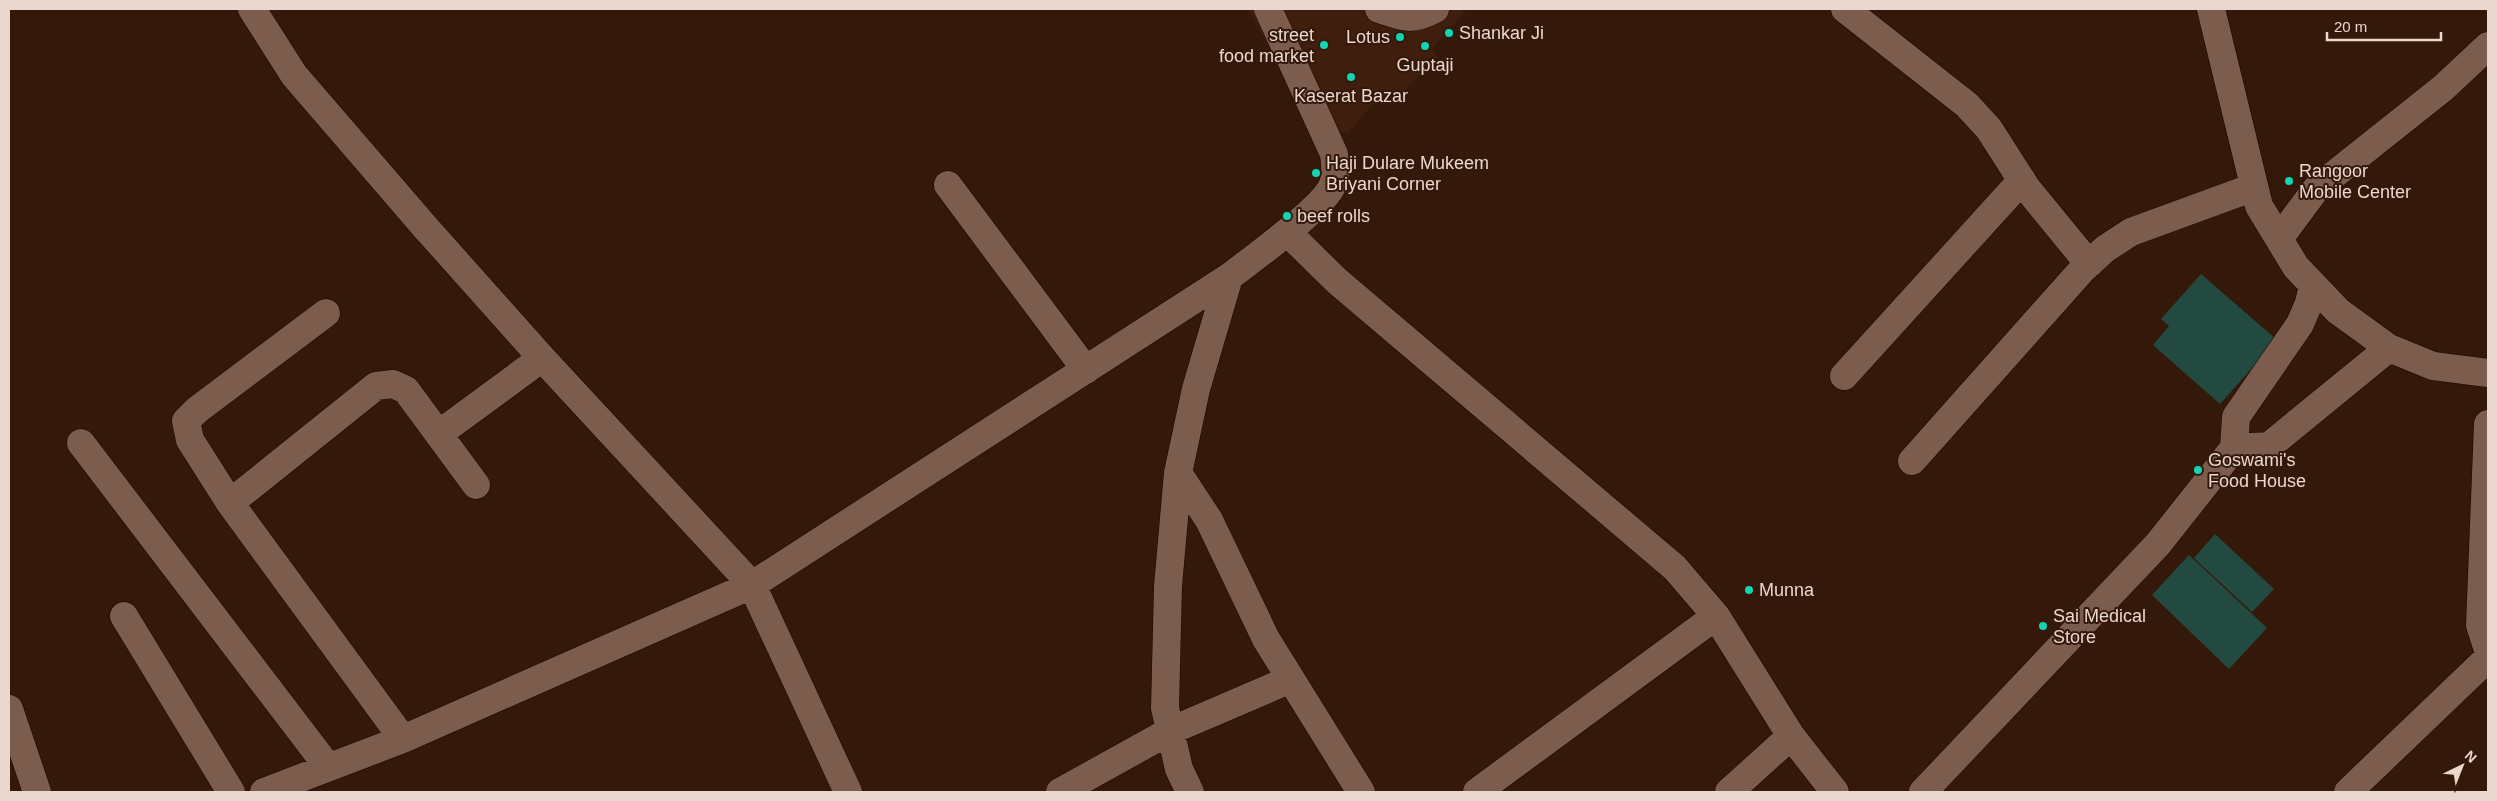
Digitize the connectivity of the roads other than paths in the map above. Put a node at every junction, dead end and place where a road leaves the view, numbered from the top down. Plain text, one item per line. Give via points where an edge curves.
1 (252, 9) edge
2 (1268, 9) edge
3 (1379, 9) edge
4 (1435, 9) edge
5 (1845, 9) edge
6 (2211, 9) edge
7 (2488, 46) edge
8 (2022, 180) junction
9 (948, 185) dead end
10 (2254, 187) junction
11 (1287, 232) junction
12 (2279, 239) junction
13 (2089, 264) junction
14 (1229, 277) junction
15 (2313, 285) junction
16 (326, 312) dead end
17 (2388, 348) junction
18 (542, 358) junction
19 (1086, 370) junction
20 (2488, 373) edge
21 (1844, 376) dead end
22 (2488, 424) edge
23 (440, 433) junction
24 (81, 443) dead end
25 (2234, 448) junction
26 (1912, 461) dead end
27 (1178, 473) junction
28 (476, 485) dead end
29 (230, 503) junction
30 (752, 585) junction
31 (124, 616) dead end
32 (1716, 616) junction
33 (2488, 650) edge
34 (2488, 658) edge
35 (1291, 679) junction
36 (9, 708) edge
37 (1170, 731) junction
38 (1791, 736) junction
39 (403, 739) junction
40 (328, 768) junction
41 (36, 792) edge
42 (231, 792) edge
43 (264, 792) edge
44 (848, 792) edge
45 (1060, 792) edge
46 (1190, 792) edge
47 (1361, 792) edge
48 (1477, 792) edge
49 (1729, 792) edge
50 (1835, 792) edge
51 (1923, 792) edge
52 (2348, 792) edge

1 - 18 street via 294,75
2 - 11 street via 1334,154 1336,171 1333,186 1323,199
3 - 4 street via 1404,17 1419,17
5 - 8 street via 1967,104 1989,129
6 - 10 street
7 - 12 street via 2444,88 2316,189
8 - 13 street via 2052,222
8 - 21 street
9 - 19 street
10 - 12 street via 2259,206
10 - 13 street via 2131,232
11 - 14 street
11 - 32 street via 1337,281 1675,568
12 - 15 street via 2296,267
13 - 26 street
14 - 19 street
14 - 27 street via 1196,389
15 - 17 street via 2338,311
15 - 25 street via 2300,324 2236,417
16 - 29 street via 186,421 190,440
17 - 20 street via 2433,366
17 - 25 street via 2269,446
18 - 23 street
18 - 30 street
19 - 30 street
22 - 33 street via 2480,625
23 - 28 street
23 - 29 street via 406,390 393,384 376,386
24 - 40 street
25 - 51 street via 2158,544
27 - 35 street via 1209,520 1266,639
27 - 37 street via 1168,586 1165,708
29 - 39 street
30 - 39 street
30 - 44 street
31 - 42 street
32 - 38 street
32 - 48 street
34 - 52 street
35 - 37 street
35 - 47 street
36 - 41 street
37 - 45 street
37 - 46 street via 1179,768
38 - 49 street
38 - 50 street
39 - 40 street
40 - 43 street

